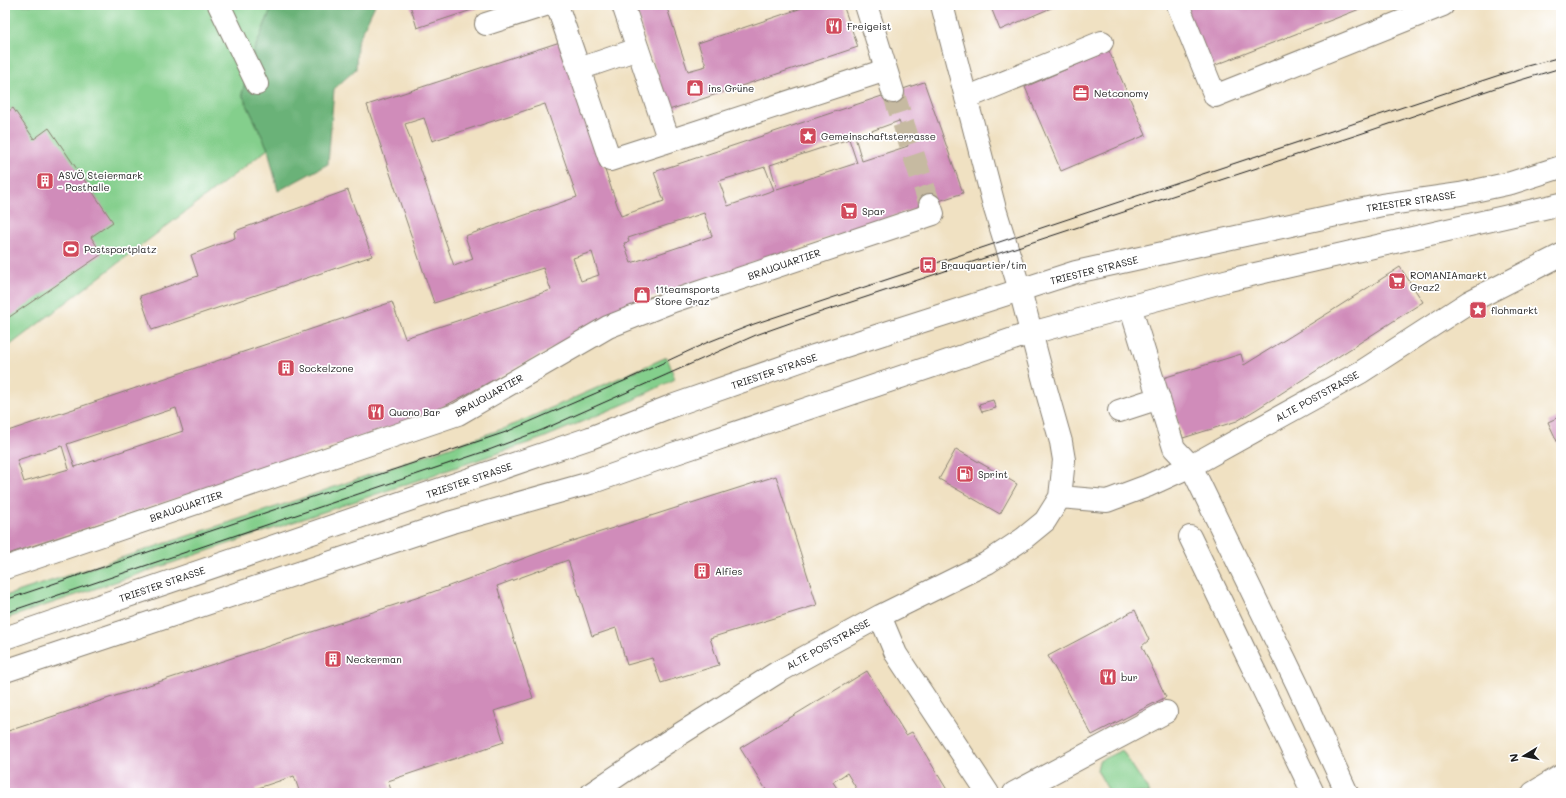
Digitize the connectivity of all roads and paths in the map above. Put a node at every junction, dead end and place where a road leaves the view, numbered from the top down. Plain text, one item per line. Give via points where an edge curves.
1 (219, 5) edge
2 (546, 5) edge
3 (557, 5) edge
4 (623, 5) edge
5 (866, 5) edge
6 (942, 5) edge
7 (1178, 5) edge
8 (1443, 5) edge
9 (486, 24) dead end
10 (1102, 42) dead end
11 (638, 49) junction
12 (579, 68) junction
13 (886, 70) junction
14 (257, 84) dead end
15 (893, 92) tunnel mouth
16 (966, 98) junction
17 (668, 141) junction
18 (1561, 168) edge
19 (1561, 204) edge
20 (930, 205) dead end
21 (1561, 255) edge
22 (1020, 290) junction
23 (1130, 306) junction
24 (1032, 333) junction
25 (1159, 398) junction
26 (1119, 411) dead end
27 (1191, 466) junction
28 (1060, 497) junction
29 (1190, 537) dead end
30 (5, 568) edge
31 (1242, 573) junction
32 (1214, 588) junction
33 (880, 616) junction
34 (5, 638) edge
35 (5, 671) edge
36 (1166, 712) dead end
37 (1561, 776) edge
38 (592, 793) edge
39 (988, 793) edge
40 (1014, 793) edge
41 (1314, 793) edge
42 (1347, 793) edge
43 (1533, 793) edge

1 - 14 main road
2 - 9 main road
3 - 12 main road
4 - 11 main road
5 - 13 main road
6 - 16 main road
7 - 8 main road via 1215,96
10 - 16 main road
11 - 12 main road
11 - 17 main road
12 - 17 main road via 610,160
13 - 15 main road
13 - 17 main road
16 - 22 main road via 995,209
18 - 22 main road, TRIESTER STRASSE via 1511,183 1460,194 1382,205 1076,272
19 - 23 main road via 1229,280
20 - 30 main road, BRAUQUARTIER via 933,214 673,301 608,327 458,414
21 - 27 main road, ALTE POSTSTRASSE via 1469,302 1361,372
22 - 24 main road, ALTE POSTSTRASSE
22 - 34 main road, TRIESTER STRASSE via 814,356 590,438
23 - 24 main road
23 - 25 main road
24 - 28 main road, ALTE POSTSTRASSE via 1062,442 1064,460
24 - 35 main road via 590,483 452,522
25 - 26 main road
25 - 27 main road via 1174,448
27 - 28 main road, ALTE POSTSTRASSE via 1147,486 1107,500
27 - 31 main road
28 - 33 main road, ALTE POSTSTRASSE via 1045,521 987,563
29 - 32 main road
31 - 32 main road
31 - 42 main road via 1294,677
32 - 41 main road
33 - 38 main road, ALTE POSTSTRASSE via 778,672
33 - 39 main road via 896,654
36 - 40 main road
37 - 43 main road

